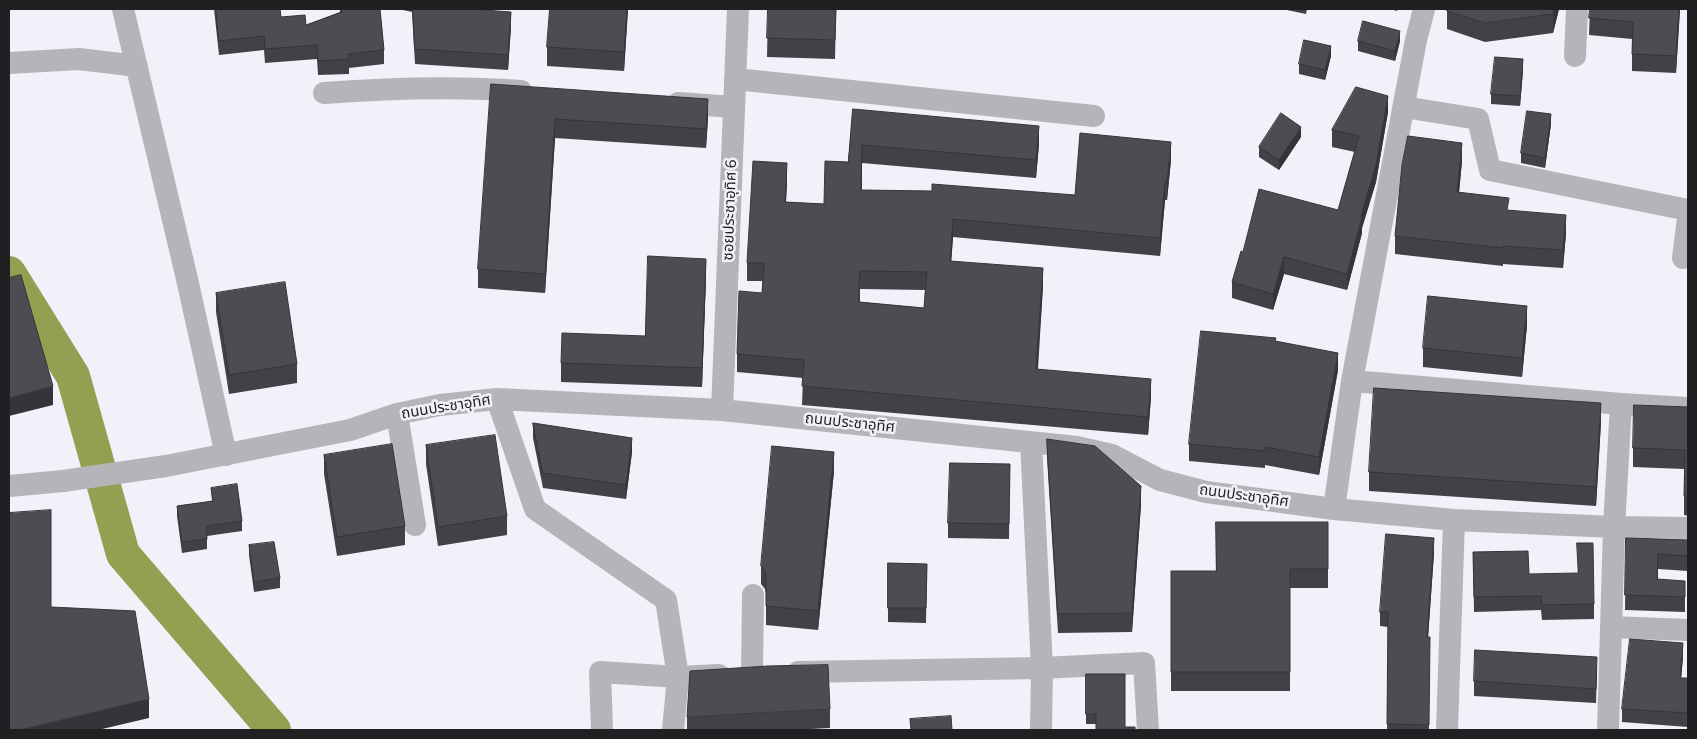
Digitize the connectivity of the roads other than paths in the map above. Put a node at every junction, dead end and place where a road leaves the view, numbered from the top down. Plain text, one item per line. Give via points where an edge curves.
1 (123, 9) edge
2 (738, 9) edge
3 (1424, 9) edge
4 (1577, 9) edge
5 (1575, 56) dead end
6 (9, 63) edge
7 (137, 66) junction
8 (735, 79) junction
9 (324, 93) dead end
10 (542, 93) edge
11 (657, 102) edge
12 (734, 107) junction
13 (1404, 107) junction
14 (1094, 116) dead end
15 (1688, 210) edge
16 (1688, 218) edge
17 (1683, 258) dead end
18 (1352, 381) junction
19 (497, 399) junction
20 (1621, 404) junction
21 (1688, 408) edge
22 (722, 410) junction
23 (397, 414) junction
24 (1031, 442) junction
25 (226, 455) junction
26 (9, 486) edge
27 (1334, 509) junction
28 (1454, 520) junction
29 (415, 525) dead end
30 (1614, 527) junction
31 (1688, 528) edge
32 (753, 595) dead end
33 (1610, 628) junction
34 (1688, 630) edge
35 (1042, 668) junction
36 (766, 673) junction
37 (678, 677) junction
38 (602, 730) edge
39 (672, 730) edge
40 (1041, 730) edge
41 (1148, 730) edge
42 (1447, 730) edge
43 (1608, 730) edge

1 - 7 street
2 - 8 street, ซอยประชาอุทิศ 6
3 - 13 street
4 - 5 street
6 - 7 street via 78,59
7 - 25 street
8 - 12 street, ซอยประชาอุทิศ 6
8 - 14 street
9 - 10 street via 463,89
11 - 12 street
12 - 22 street, ซอยประชาอุทิศ 6
13 - 15 street via 1478,120 1490,170
13 - 18 street
16 - 17 street
18 - 20 street
18 - 27 street
19 - 22 street, ถนนประชาอุทิศ
19 - 23 street, ถนนประชาอุทิศ via 440,405
19 - 37 street via 535,509 666,600
20 - 21 street
20 - 30 street
22 - 24 street, ถนนประชาอุทิศ
23 - 25 street, ถนนประชาอุทิศ via 350,430
23 - 29 street
24 - 27 street, ถนนประชาอุทิศ via 1112,455 1160,480 1206,492
24 - 35 street
25 - 26 street, ถนนประชาอุทิศ via 63,481
27 - 28 street, ถนนประชาอุทิศ
28 - 30 street, ถนนประชาอุทิศ
28 - 42 street
30 - 31 street, ถนนประชาอุทิศ
30 - 33 street
32 - 36 street
33 - 34 street
33 - 43 street
35 - 36 street
35 - 40 street
35 - 41 street via 1144,663
36 - 37 street
37 - 38 street via 600,672
37 - 39 street

